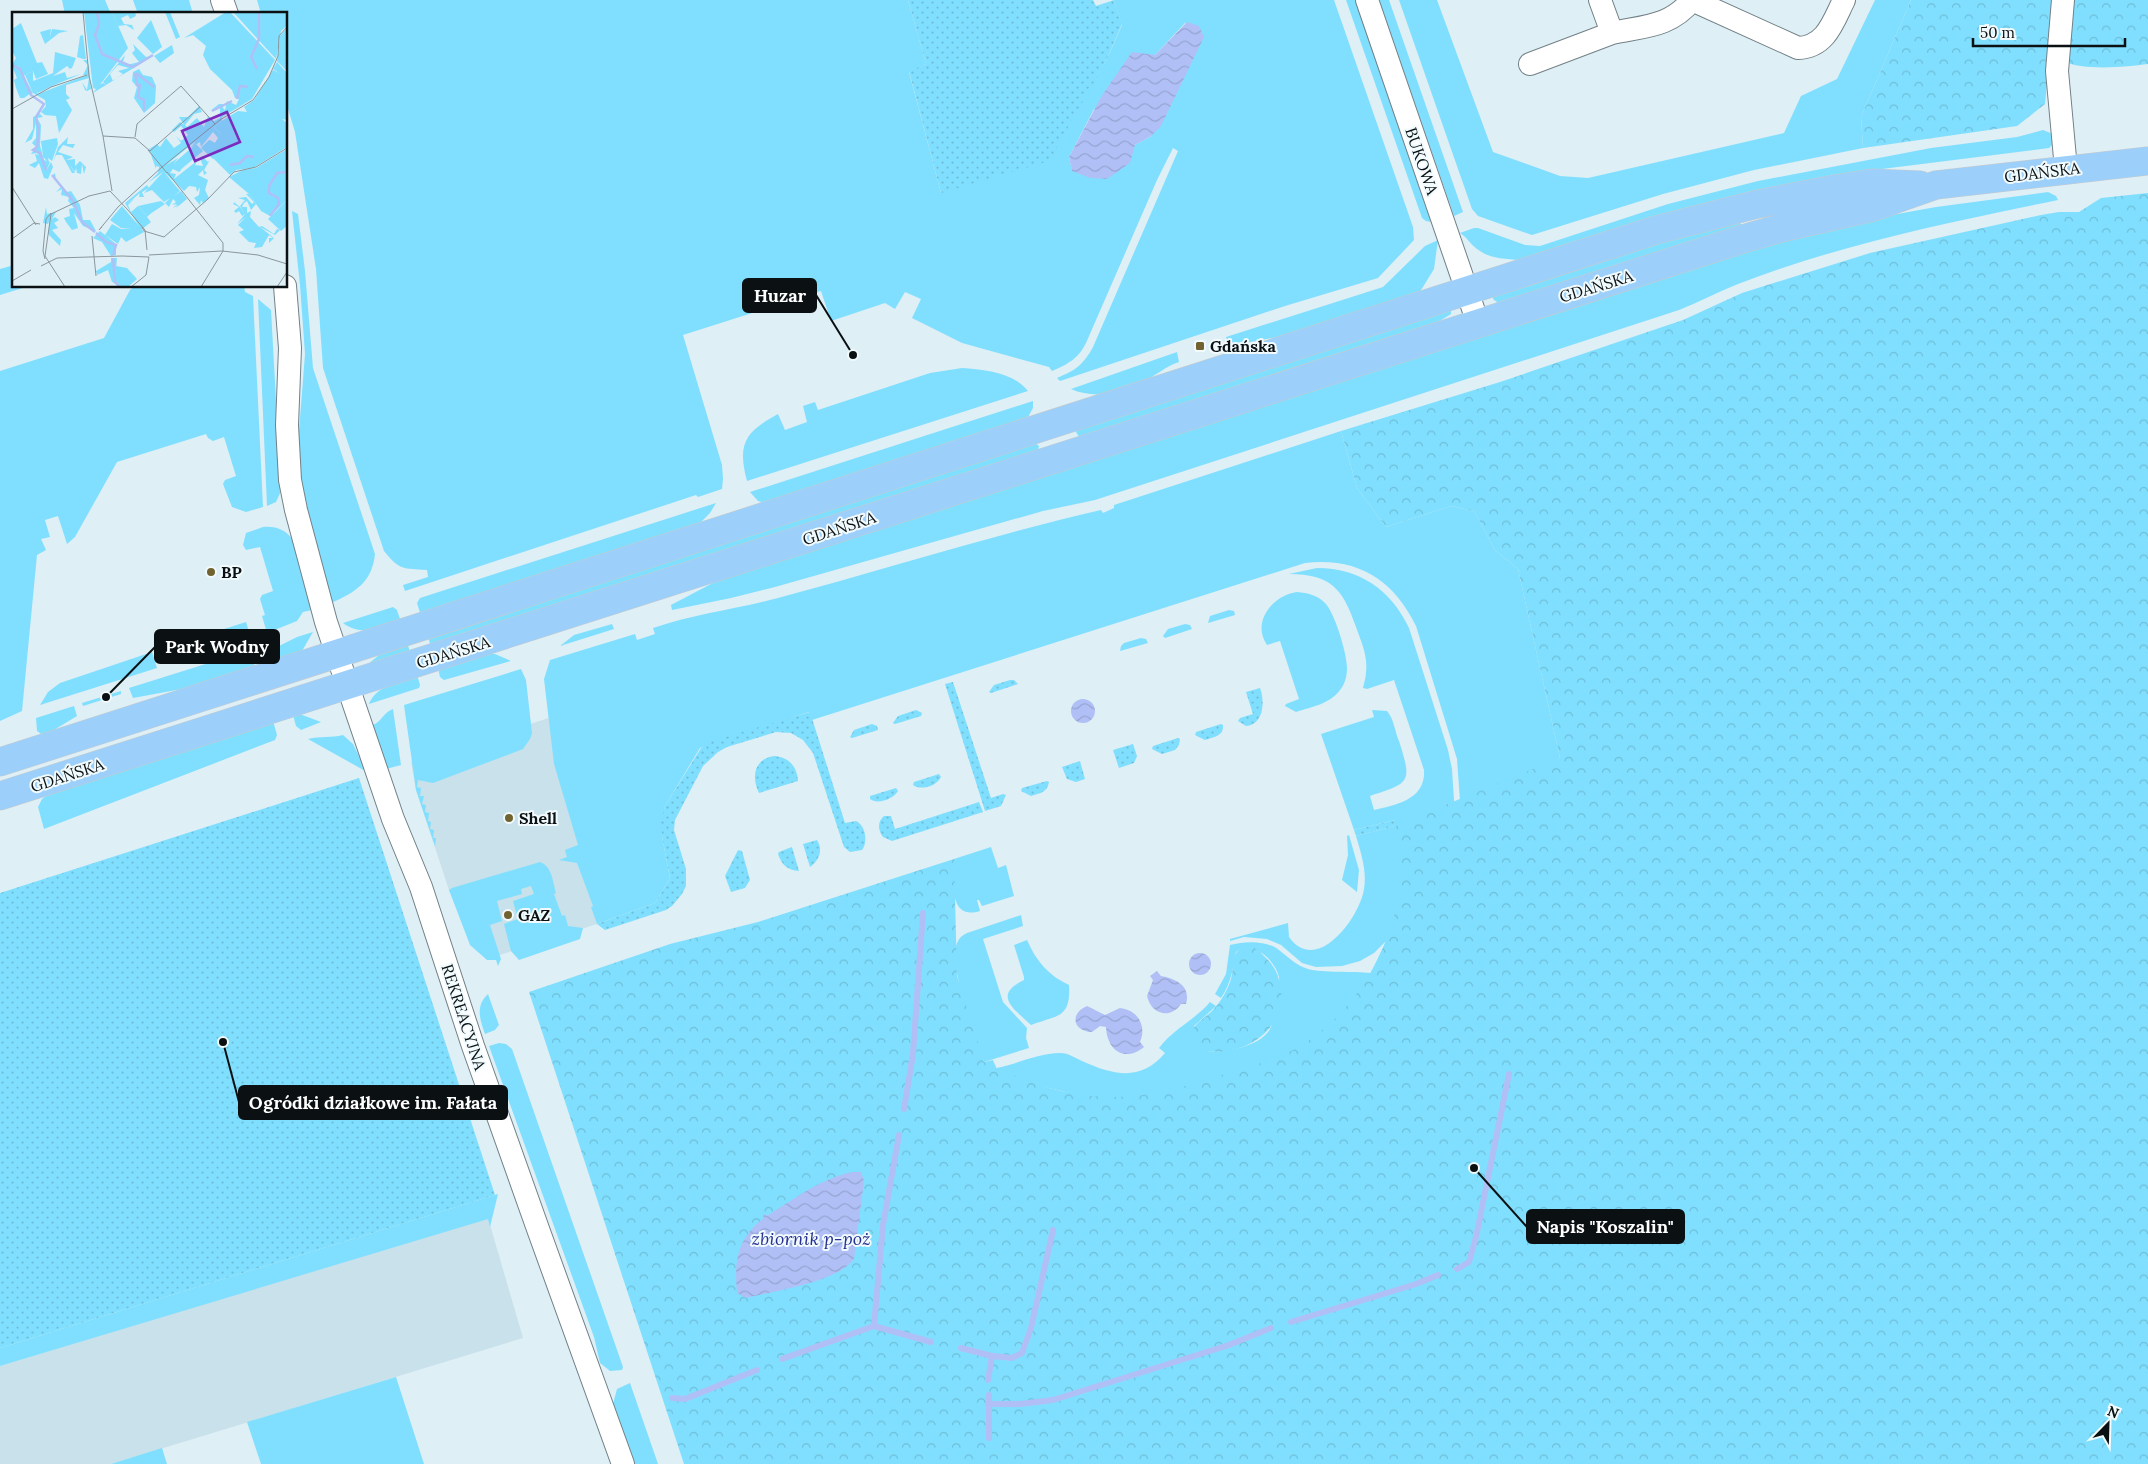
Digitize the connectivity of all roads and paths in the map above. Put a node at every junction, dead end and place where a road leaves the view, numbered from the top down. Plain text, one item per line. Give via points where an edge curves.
1 (1367, 0) edge
2 (1600, 0) edge
3 (1692, 0) edge
4 (1844, 0) edge
5 (2063, 0) edge
6 (1612, 33) junction
7 (1530, 64) dead end
8 (2148, 161) edge
9 (2066, 169) junction
10 (1936, 185) junction
11 (285, 288) edge
12 (1467, 291) junction
13 (1478, 323) junction
14 (337, 654) junction
15 (348, 685) junction
16 (0, 762) edge
17 (0, 796) edge
18 (623, 1464) edge

1 - 12 street, BUKOWA
2 - 6 street
3 - 4 street via 1798,48 1807,48 1829,32
3 - 6 street via 1670,20
5 - 9 street via 2057,71
6 - 7 street
8 - 9 main road, GDAŃSKA
9 - 10 main road, GDAŃSKA
10 - 12 main road, GDAŃSKA via 1872,183 1773,201 1656,230
10 - 13 main road, GDAŃSKA via 1874,207 1749,238
11 - 14 street, REKREACYJNA via 290,348 290,480
12 - 13 street, BUKOWA
12 - 14 main road, GDAŃSKA
13 - 15 main road, GDAŃSKA
14 - 15 street, REKREACYJNA
14 - 16 main road, GDAŃSKA
15 - 17 main road, GDAŃSKA
15 - 18 street, REKREACYJNA

